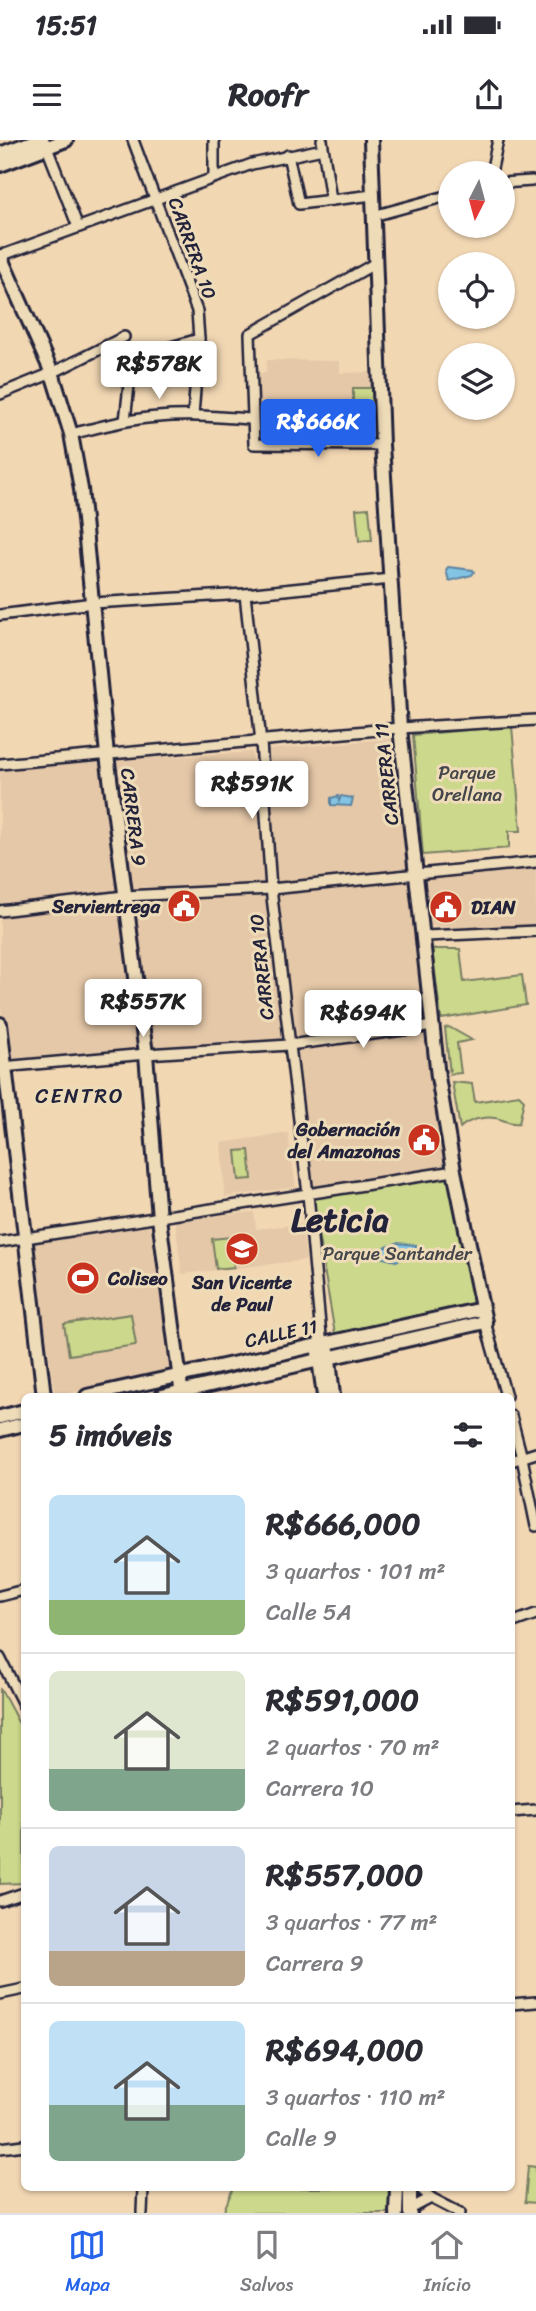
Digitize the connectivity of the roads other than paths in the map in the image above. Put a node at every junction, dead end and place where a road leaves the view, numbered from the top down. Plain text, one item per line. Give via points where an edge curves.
1 (66, 140) edge
2 (133, 140) edge
3 (214, 140) edge
4 (371, 140) edge
5 (498, 140) edge
6 (43, 142) edge
7 (322, 144) edge
8 (0, 154) edge
9 (288, 155) junction
10 (494, 161) edge
11 (0, 165) edge
12 (214, 177) junction
13 (532, 181) dead end
14 (515, 182) edge
15 (373, 195) junction
16 (438, 198) edge
17 (155, 199) junction
18 (331, 200) junction
19 (373, 216) junction
20 (78, 227) junction
21 (0, 256) edge
22 (374, 264) junction
23 (124, 337) dead end
24 (200, 339) junction
25 (52, 373) junction
26 (0, 394) edge
27 (193, 415) junction
28 (252, 419) junction
29 (125, 421) junction
30 (71, 434) junction
31 (382, 445) junction
32 (391, 579) junction
33 (245, 594) junction
34 (93, 603) junction
35 (0, 615) edge
36 (536, 720) edge
37 (400, 728) junction
38 (261, 742) junction
39 (107, 755) junction
40 (0, 764) edge
41 (536, 862) edge
42 (415, 874) junction
43 (271, 888) junction
44 (124, 895) junction
45 (0, 911) edge
46 (536, 931) edge
47 (423, 934) junction
48 (0, 1024) edge
49 (434, 1026) junction
50 (289, 1045) junction
51 (146, 1054) junction
52 (3, 1067) edge
53 (454, 1171) junction
54 (308, 1194) junction
55 (159, 1218) junction
56 (25, 1238) junction
57 (0, 1242) edge
58 (484, 1315) junction
59 (322, 1342) junction
60 (324, 1358) junction
61 (179, 1375) junction
62 (44, 1393) edge
63 (100, 1393) edge
64 (182, 1393) edge
65 (186, 1393) edge
66 (324, 1393) edge
67 (331, 1393) edge
68 (505, 1393) edge
69 (21, 1412) edge
70 (0, 1417) edge
71 (21, 1425) edge
72 (0, 1430) edge
73 (515, 1431) edge
74 (536, 1453) edge
75 (522, 1458) junction
76 (515, 1460) edge
77 (536, 1525) edge
78 (21, 1591) edge
79 (0, 1596) edge
80 (536, 1614) edge
81 (515, 1622) edge
82 (0, 1658) edge
83 (21, 1700) edge
84 (536, 1810) edge
85 (515, 1812) edge
86 (21, 1895) edge
87 (0, 1901) edge
88 (21, 1990) edge
89 (0, 1994) edge
90 (536, 2002) edge
91 (515, 2004) edge
92 (21, 2145) edge
93 (0, 2148) edge
94 (143, 2191) edge
95 (397, 2191) edge
96 (410, 2191) edge
97 (423, 2191) edge
98 (431, 2198) junction
99 (410, 2211) edge
100 (142, 2213) edge
101 (396, 2213) edge
102 (460, 2213) edge

1 - 6 street
2 - 17 street, CARRERA 10
3 - 12 street
4 - 15 street, CARRERA 11
5 - 10 street
6 - 8 street
6 - 11 street
6 - 20 street
7 - 9 street
7 - 18 street
9 - 12 street
9 - 18 street via 299,204
12 - 17 street
13 - 14 street
15 - 18 street
15 - 19 street, CARRERA 11
16 - 19 street
17 - 20 street
17 - 24 street, CARRERA 10 via 197,312
19 - 22 street, CARRERA 11
20 - 21 street
21 - 25 street, CARRERA 9
22 - 28 street via 250,334
22 - 31 street, CARRERA 11
23 - 25 street
24 - 27 street, CARRERA 10
24 - 29 street via 132,358
25 - 26 street
25 - 30 street, CARRERA 9
27 - 28 street
27 - 29 street
28 - 31 street via 254,444
29 - 30 street
30 - 34 street, CARRERA 9
31 - 32 street, CARRERA 11
32 - 33 street
32 - 37 street, CARRERA 11
33 - 34 street
33 - 38 street, CARRERA 10
34 - 35 street
34 - 39 street, CARRERA 9
36 - 37 street
37 - 38 street
37 - 42 street, CARRERA 11
38 - 39 street
38 - 43 street, CARRERA 10
39 - 40 street
39 - 44 street, CARRERA 9
41 - 42 street
42 - 43 street
42 - 47 street, CARRERA 11
43 - 44 street
43 - 50 street, CARRERA 10
44 - 45 street
44 - 51 street, CARRERA 9
46 - 47 street
47 - 49 street, CARRERA 11
48 - 52 street
49 - 50 street
49 - 53 street, CARRERA 11
50 - 51 street
50 - 54 street, CARRERA 10
51 - 52 street
51 - 55 street, CARRERA 9
52 - 56 street
53 - 54 street
53 - 58 street, CARRERA 11
54 - 55 street
54 - 59 street, CARRERA 10
55 - 56 street
55 - 61 street, CARRERA 9
56 - 57 street
56 - 62 street
58 - 59 street, CALLE 11
58 - 60 street, CALLE 11
58 - 68 street, CARRERA 11
59 - 60 street, CARRERA 10
59 - 61 street, CALLE 11
60 - 65 street, CALLE 11
60 - 66 street, CARRERA 10
60 - 67 street, CARRERA 10
61 - 63 street, CALLE 11
61 - 64 street, CARRERA 9
69 - 70 street
71 - 72 street
73 - 75 street
74 - 75 street
75 - 76 street
75 - 77 street
78 - 79 street
80 - 81 street
82 - 83 street
84 - 85 street
86 - 87 street
88 - 89 street
90 - 91 street
92 - 93 street
94 - 100 street
95 - 101 street
96 - 99 street
97 - 98 street
98 - 99 street
98 - 102 street

